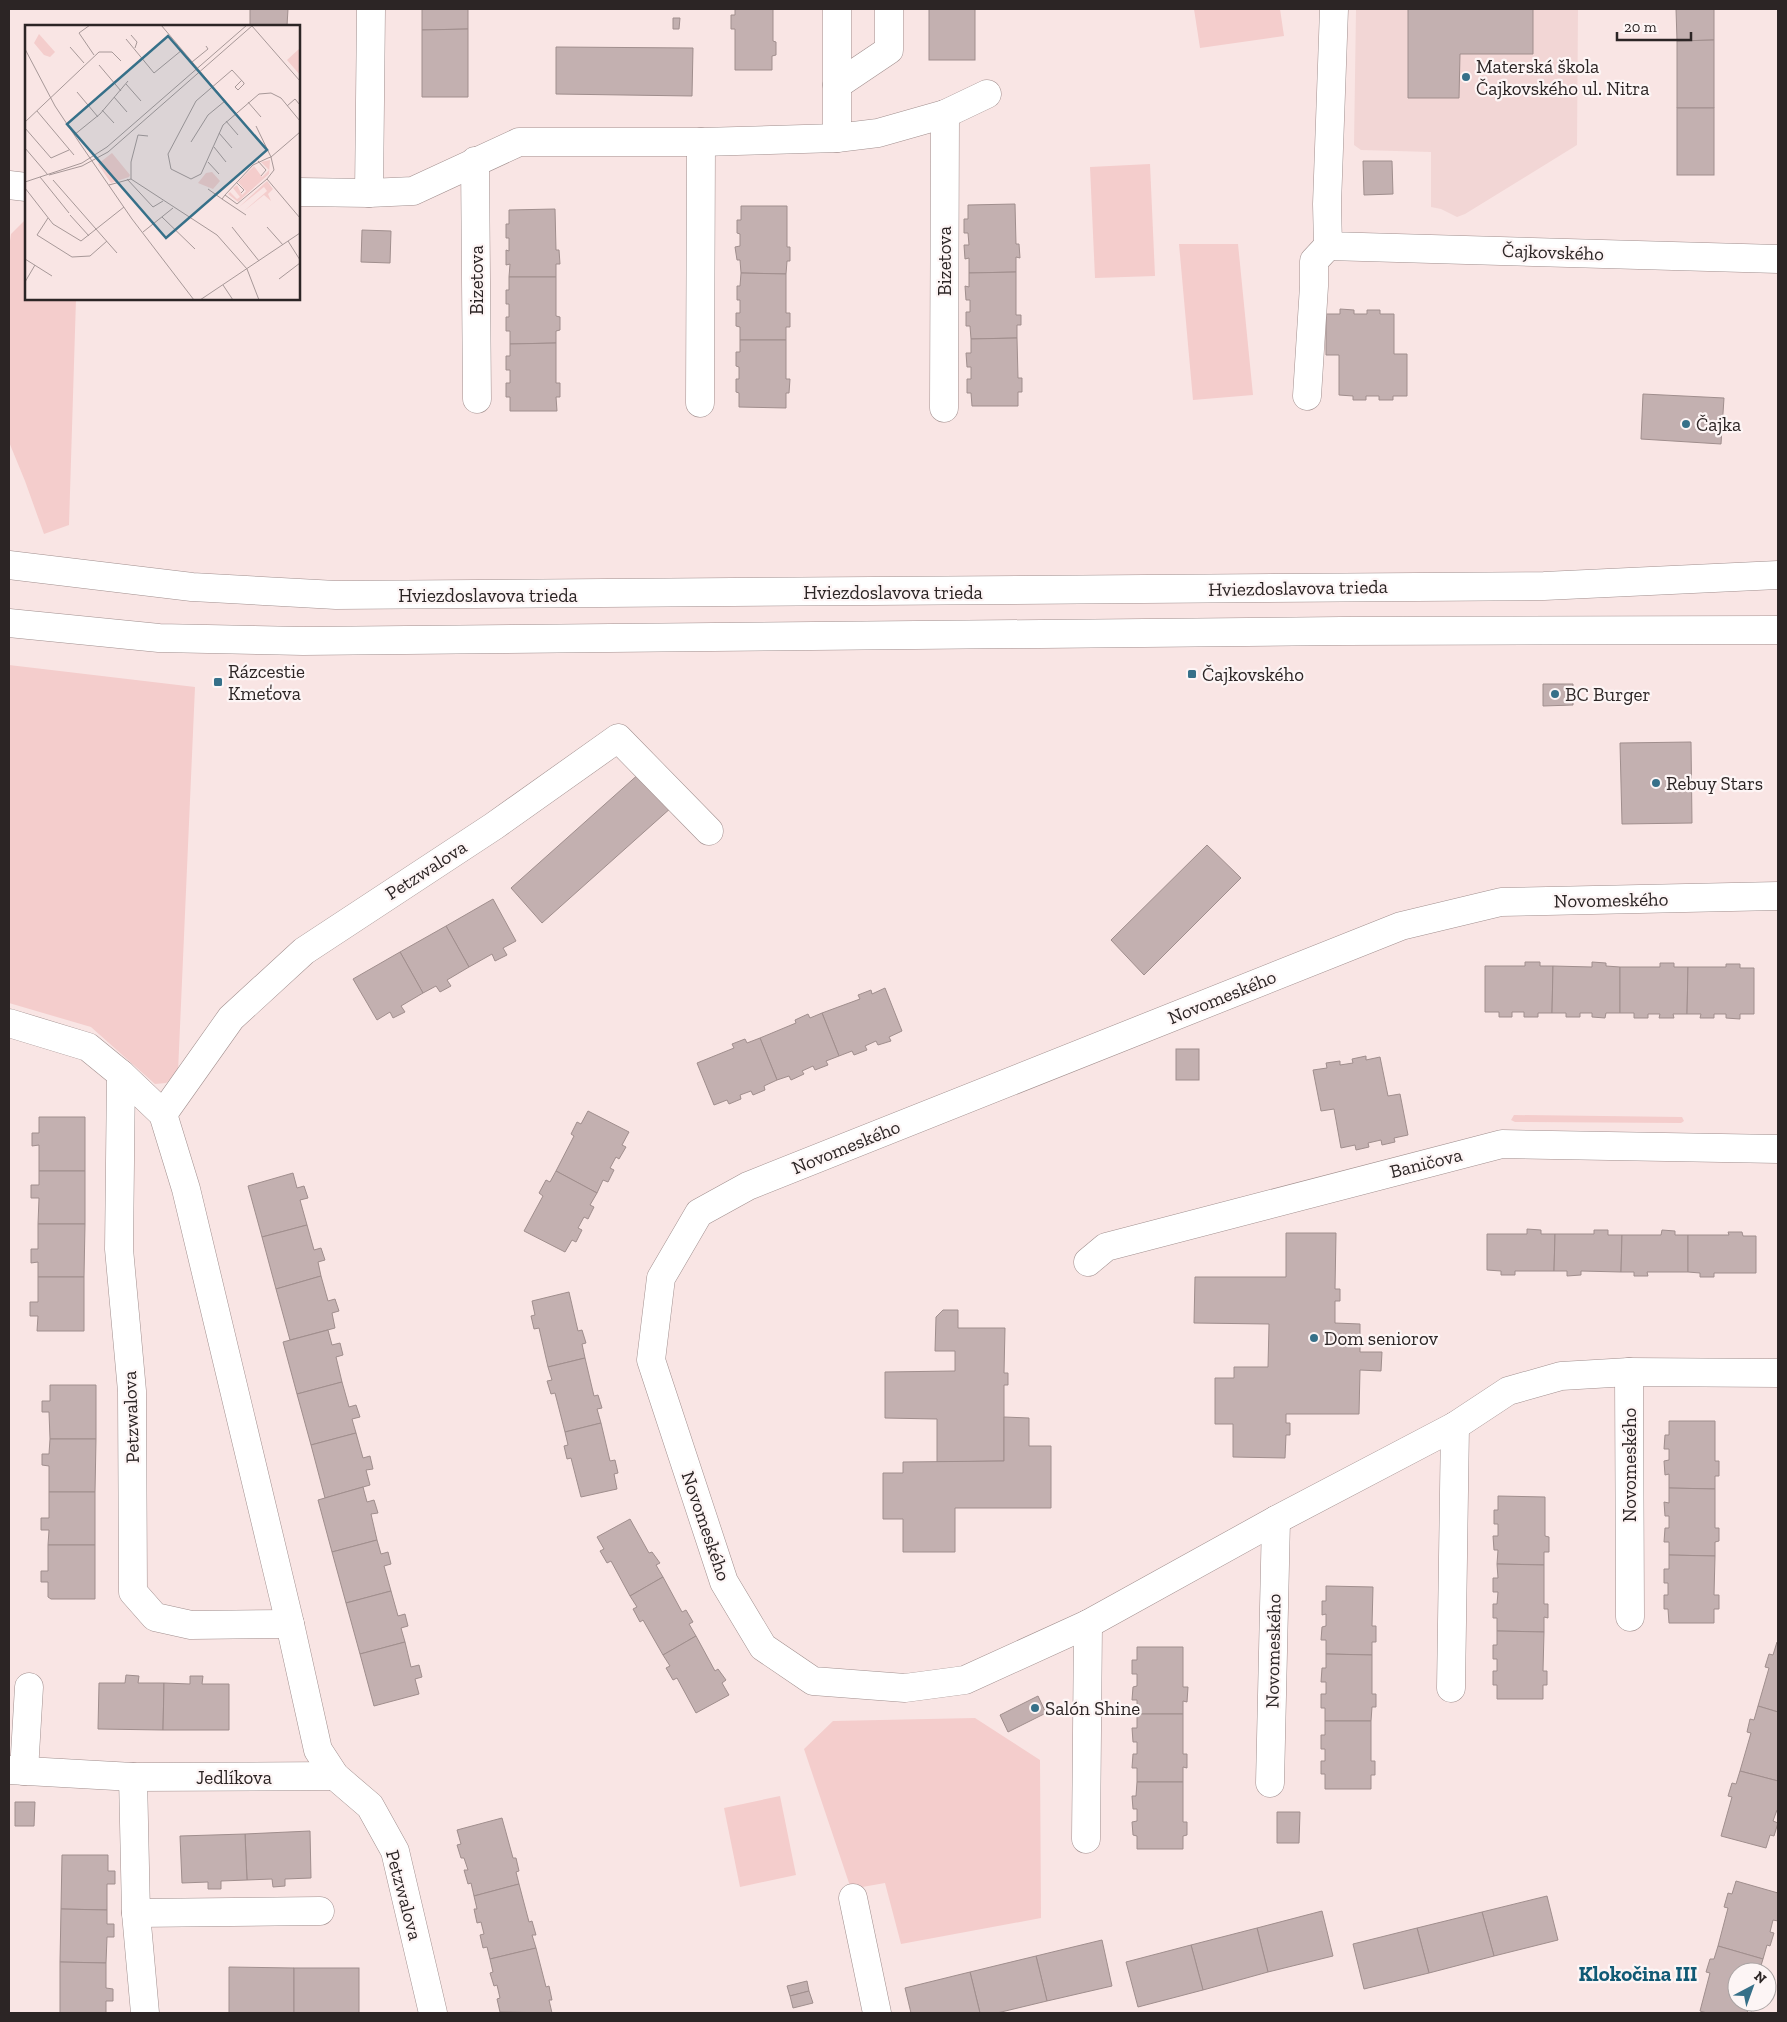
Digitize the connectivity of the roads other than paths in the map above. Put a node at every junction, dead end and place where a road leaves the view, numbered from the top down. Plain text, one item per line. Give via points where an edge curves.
1 (370, 9) edge
2 (837, 9) edge
3 (889, 9) edge
4 (1334, 9) edge
5 (837, 85) junction
6 (987, 94) dead end
7 (945, 114) junction
8 (837, 138) junction
9 (701, 142) junction
10 (475, 161) junction
11 (9, 185) edge
12 (25, 187) edge
13 (300, 192) edge
14 (369, 193) junction
15 (1328, 246) junction
16 (1778, 259) edge
17 (1307, 396) dead end
18 (477, 399) dead end
19 (700, 403) dead end
20 (944, 408) dead end
21 (9, 565) edge
22 (1778, 575) edge
23 (9, 623) edge
24 (1778, 630) edge
25 (709, 831) dead end
26 (1778, 896) edge
27 (9, 1024) edge
28 (122, 1074) junction
29 (163, 1114) junction
30 (1778, 1150) edge
31 (1088, 1262) dead end
32 (1629, 1372) junction
33 (1778, 1373) edge
34 (1456, 1426) junction
35 (1276, 1520) junction
36 (1630, 1617) dead end
37 (290, 1624) junction
38 (1088, 1624) junction
39 (29, 1687) dead end
40 (1451, 1688) dead end
41 (17, 1770) edge
42 (335, 1776) junction
43 (133, 1777) junction
44 (1270, 1783) dead end
45 (1086, 1839) dead end
46 (853, 1898) dead end
47 (320, 1911) dead end
48 (136, 1913) junction
49 (145, 2013) edge
50 (433, 2013) edge
51 (877, 2013) edge

1 - 14 street
2 - 5 street
3 - 5 street via 889,50
4 - 15 street
5 - 8 street
6 - 7 street
7 - 8 street via 878,132
7 - 20 street, Bizetova
8 - 9 street
9 - 10 street via 519,142
9 - 19 street
10 - 14 street via 412,191
10 - 18 street, Bizetova
11 - 12 street
13 - 14 street
15 - 16 street, Čajkovského
15 - 17 street via 1314,261
21 - 22 street, Hviezdoslavova trieda via 192,587 336,595 1544,586
23 - 24 street via 159,638 303,641
25 - 29 street, Petzwalova via 618,738 494,826 304,951 231,1018
26 - 38 street, Novomeského via 1501,902 1401,926 748,1186 699,1213 661,1278 651,1360 724,1582 763,1647 813,1681 905,1688 965,1680
27 - 28 street, Petzwalova via 88,1047
28 - 29 street, Petzwalova
28 - 37 street, Petzwalova via 119,1249 132,1391 133,1592 155,1616 191,1625
29 - 37 street, Petzwalova via 186,1189
30 - 31 street, Baničova via 1502,1144 1106,1248
32 - 33 street, Novomeského
32 - 34 street, Novomeského via 1561,1376 1508,1391
32 - 36 street, Novomeského
34 - 35 street, Novomeského
34 - 40 street
35 - 38 street, Novomeského
35 - 44 street, Novomeského
37 - 42 street, Petzwalova via 318,1750
38 - 45 street
39 - 41 street, Jedlíkova
41 - 43 street, Jedlíkova
42 - 43 street, Jedlíkova
42 - 50 street, Petzwalova via 370,1806 395,1851
43 - 48 street
46 - 51 street
47 - 48 street
48 - 49 street

